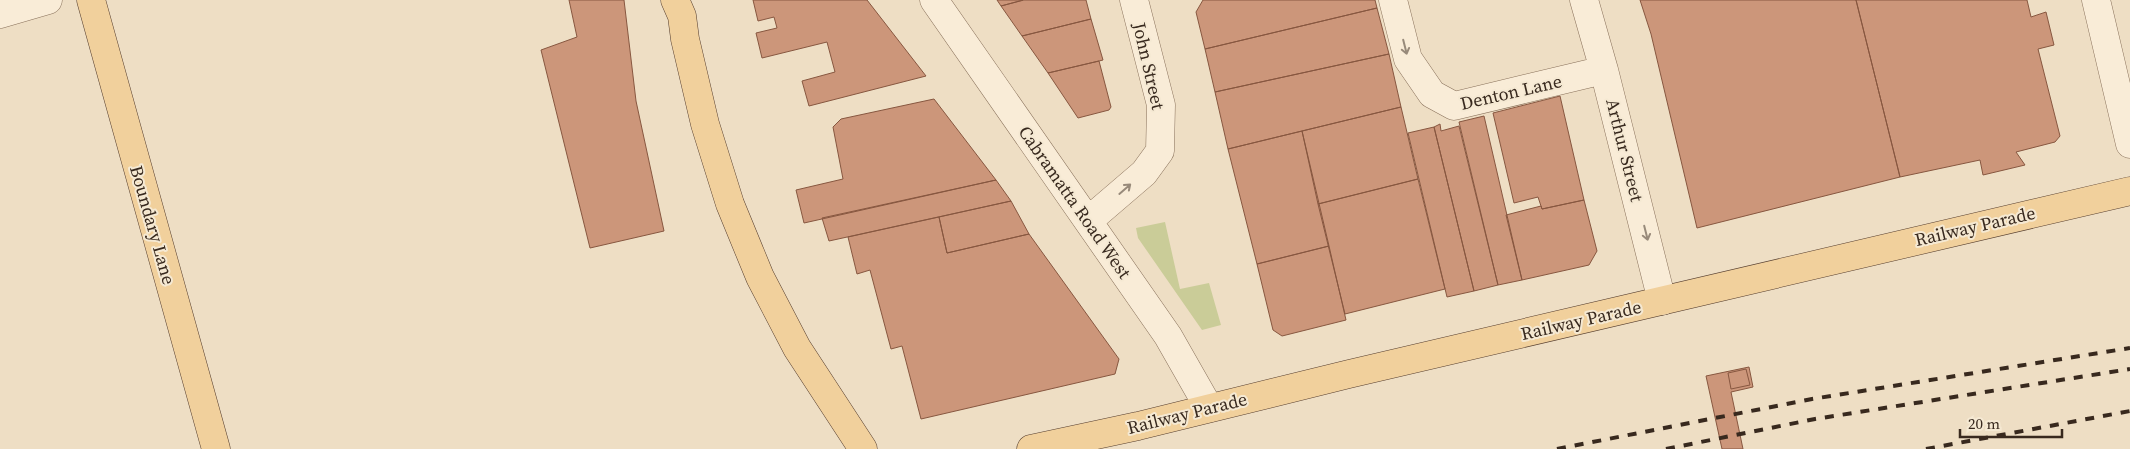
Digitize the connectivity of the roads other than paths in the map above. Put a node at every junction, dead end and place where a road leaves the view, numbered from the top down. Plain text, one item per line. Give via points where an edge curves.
1 (48, 0) edge
2 (91, 0) edge
3 (934, 0) edge
4 (1134, 0) edge
5 (1393, 0) edge
6 (1584, 0) edge
7 (2096, 0) edge
8 (680, 5) edge
9 (0, 14) edge
10 (1604, 70) junction
11 (2130, 144) edge
12 (2130, 191) edge
13 (1088, 221) junction
14 (1662, 301) junction
15 (1209, 408) junction
16 (216, 449) edge
17 (863, 449) edge
18 (1032, 449) edge

1 - 9 street
2 - 16 main road, Boundary Lane
3 - 13 street, Cabramatta Road West
13 -> 4 street, John Street via 1144,173 1160,151 1161,105
5 -> 10 street, Denton Lane via 1408,59 1432,94 1454,106
6 - 10 street, Arthur Street
7 - 11 street
8 - 17 main road via 705,124 730,204 760,277 797,348
10 -> 14 street, Arthur Street
12 - 14 main road, Railway Parade
13 - 15 street, Cabramatta Road West via 1172,341
14 - 15 main road, Railway Parade
15 - 18 main road, Railway Parade

